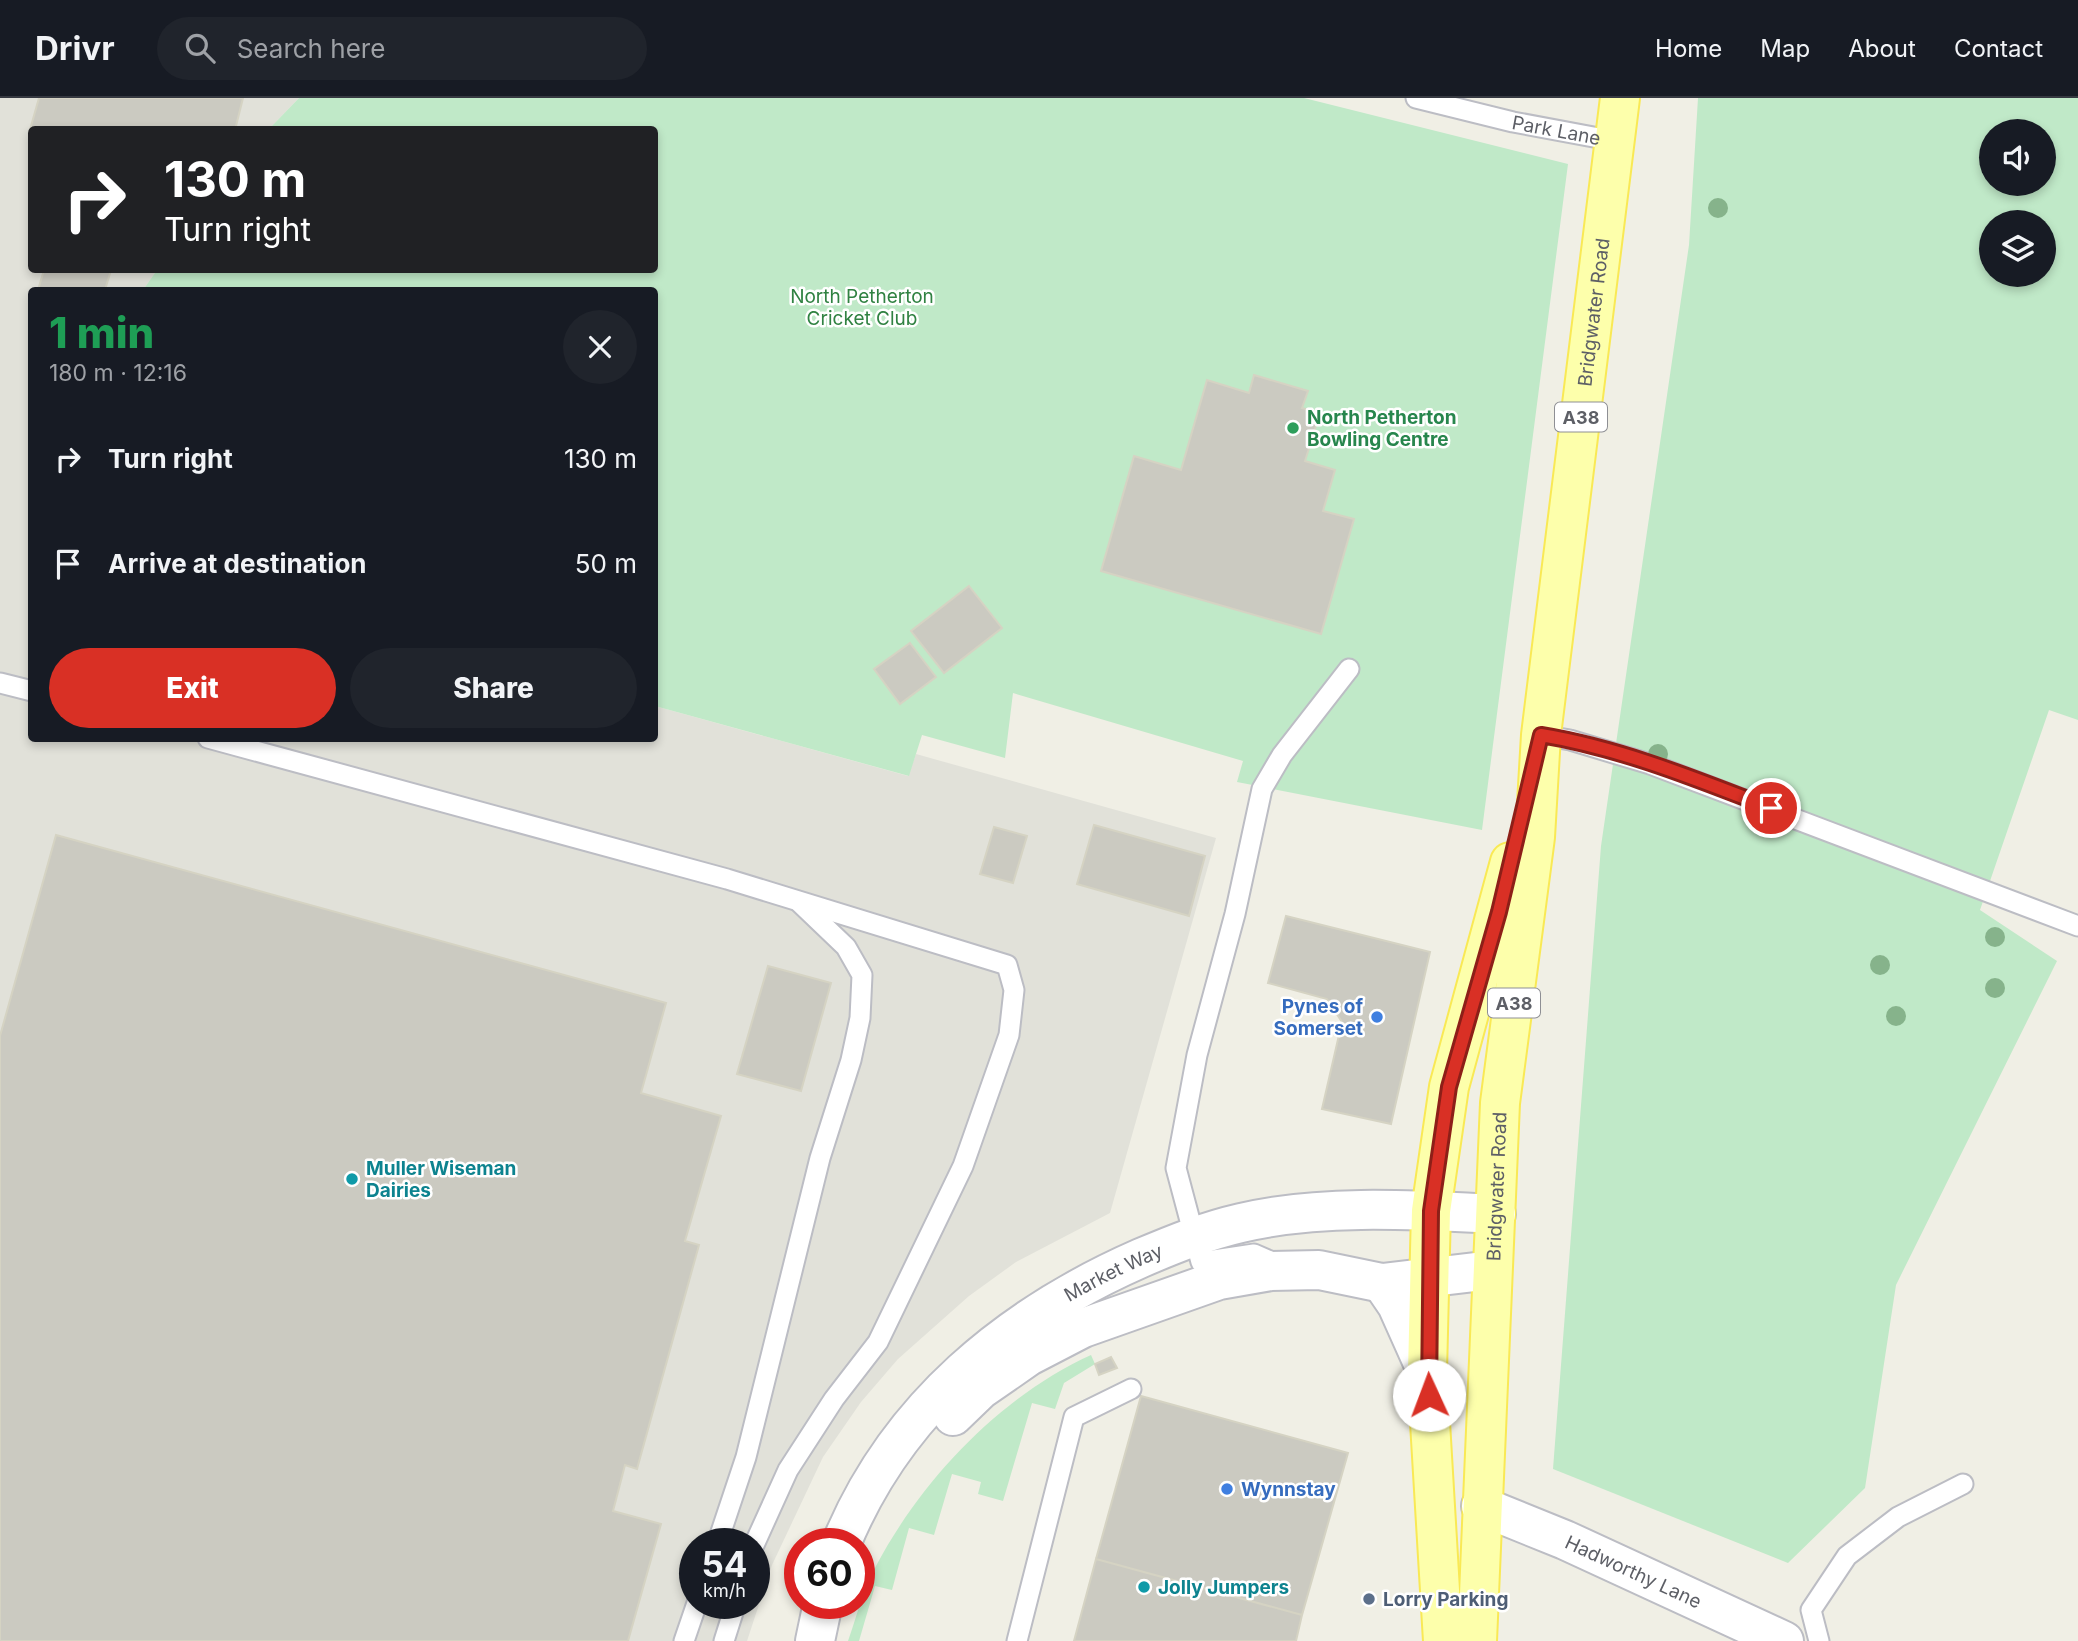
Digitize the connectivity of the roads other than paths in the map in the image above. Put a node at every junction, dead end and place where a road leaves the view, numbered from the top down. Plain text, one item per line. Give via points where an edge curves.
1 (1416, 98) edge
2 (1620, 98) edge
3 (1615, 141) junction
4 (1349, 669) dead end
5 (0, 683) edge
6 (28, 690) edge
7 (1541, 735) junction
8 (223, 742) edge
9 (797, 900) junction
10 (2078, 926) edge
11 (1431, 1211) junction
12 (1496, 1214) junction
13 (1193, 1236) junction
14 (1305, 1270) junction
15 (1492, 1270) junction
16 (1432, 1277) junction
17 (1382, 1283) junction
18 (1427, 1372) junction
19 (1131, 1389) dead end
20 (1963, 1484) dead end
21 (1481, 1506) junction
22 (722, 1528) edge
23 (762, 1528) edge
24 (847, 1528) edge
25 (864, 1528) edge
26 (692, 1619) edge
27 (731, 1619) edge
28 (820, 1619) edge
29 (684, 1641) edge
30 (724, 1641) edge
31 (815, 1641) edge
32 (1017, 1641) edge
33 (1443, 1641) edge
34 (1477, 1641) edge
35 (1784, 1641) edge
36 (1819, 1641) edge

1 - 3 lane, Park Lane
2 - 3 main road, Bridgwater Road / A38
3 - 7 main road, Bridgwater Road / A38
4 - 13 lane via 1282,755 1262,789 1197,1055 1176,1168
5 - 6 lane
7 - 10 lane via 1662,768
7 - 11 main road, Bridgwater Road / A38 via 1499,912 1449,1087
7 - 12 main road, Bridgwater Road / A38 via 1535,837 1500,1103
8 - 9 lane
9 - 22 lane via 846,947 862,975 860,1018 820,1158 746,1457
9 - 23 lane via 1007,965 1014,990 1009,1035 957,1178 878,1342 788,1470
11 - 12 street, Market Way
11 - 13 street, Market Way via 1293,1214
11 - 16 main road, Bridgwater Road / A38
12 - 15 main road, Bridgwater Road / A38
13 - 14 lane via 1201,1262 1254,1254
13 - 24 street, Market Way via 1056,1300 1013,1327 917,1417 856,1506
14 - 17 street, Market Way
14 - 25 street, Market Way via 1219,1280 1083,1328 1029,1356 981,1390 941,1427
15 - 16 street, Market Way
15 - 21 main road, Bridgwater Road / A38
16 - 17 street, Market Way
16 - 18 main road, Bridgwater Road / A38
17 - 18 street
18 - 33 main road, Bridgwater Road / A38
19 - 32 lane via 1074,1417
20 - 36 lane via 1898,1517 1847,1556 1811,1609
21 - 34 main road, Bridgwater Road / A38
21 - 35 street, Hadworthy Lane
26 - 29 lane
27 - 30 lane
28 - 31 street

